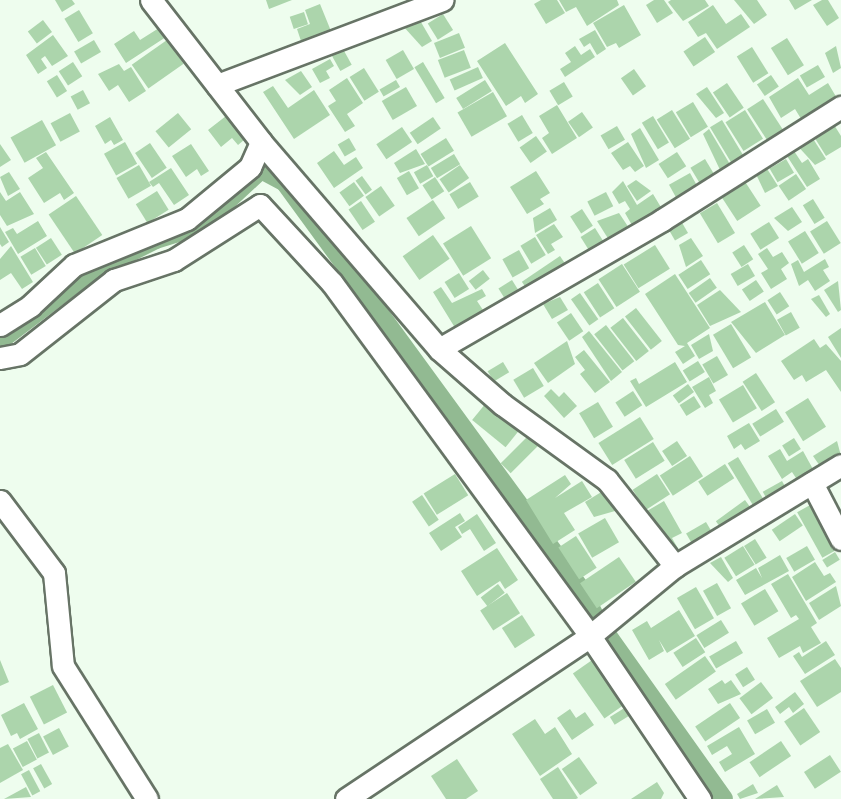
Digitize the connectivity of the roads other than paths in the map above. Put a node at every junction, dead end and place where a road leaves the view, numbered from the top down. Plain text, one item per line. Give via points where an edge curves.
1 (151, 0) edge
2 (442, 0) edge
3 (216, 85) junction
4 (841, 107) edge
5 (261, 142) junction
6 (0, 325) edge
7 (439, 349) junction
8 (0, 358) edge
9 (841, 465) edge
10 (813, 483) junction
11 (0, 500) edge
12 (841, 538) edge
13 (675, 566) junction
14 (590, 636) junction
15 (147, 799) edge
16 (346, 799) edge
17 (700, 799) edge

1 - 3 street
2 - 3 street
3 - 5 street
4 - 7 street via 662,220
5 - 6 street via 250,167 187,219 74,265 30,306
5 - 7 street
7 - 13 street via 502,404 607,480
8 - 14 street via 20,354 114,280 174,260 260,205 332,283
9 - 10 street
10 - 12 street
10 - 13 street
11 - 15 street via 54,573 63,666
13 - 14 street
14 - 16 street
14 - 17 street

